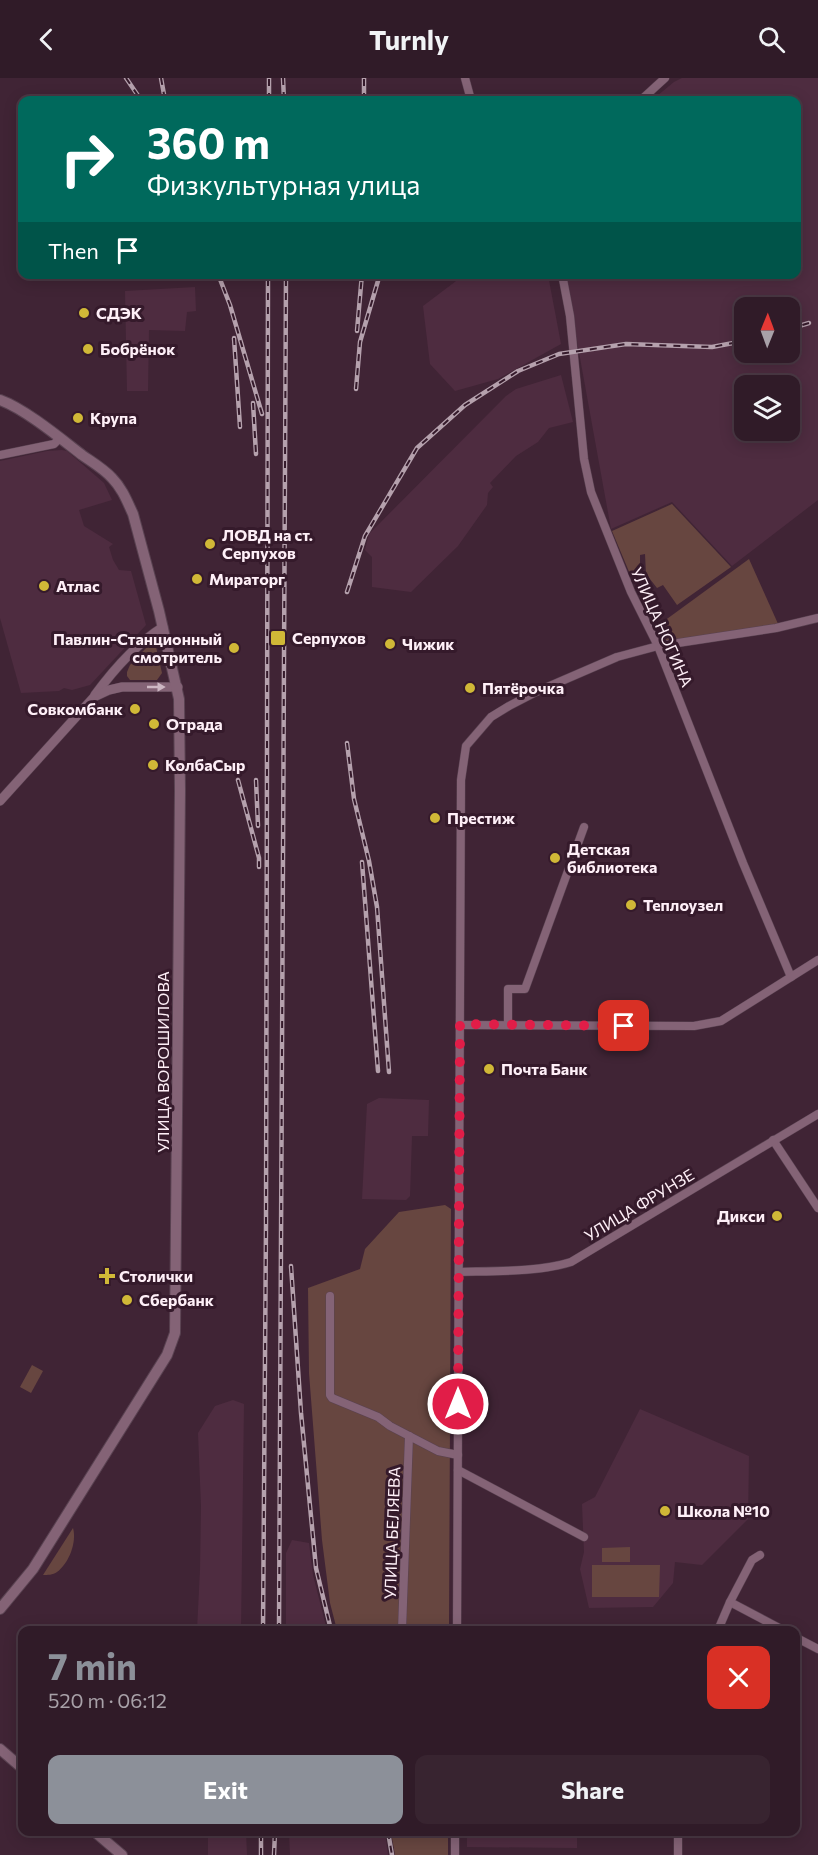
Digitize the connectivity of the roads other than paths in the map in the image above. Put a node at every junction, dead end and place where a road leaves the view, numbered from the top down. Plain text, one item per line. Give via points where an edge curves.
1 (465, 78) edge
2 (665, 78) edge
3 (470, 96) edge
4 (645, 96) edge
5 (563, 279) edge
6 (0, 400) edge
7 (60, 438) junction
8 (0, 455) edge
9 (818, 618) edge
10 (163, 627) junction
11 (658, 646) junction
12 (126, 657) junction
13 (133, 687) junction
14 (178, 687) junction
15 (94, 697) junction
16 (0, 801) edge
17 (584, 827) dead end
18 (818, 960) edge
19 (791, 977) junction
20 (460, 1024) junction
21 (508, 1025) junction
22 (818, 1114) edge
23 (773, 1140) junction
24 (818, 1208) edge
25 (459, 1272) junction
26 (330, 1296) dead end
27 (409, 1436) junction
28 (458, 1455) junction
29 (458, 1470) junction
30 (584, 1537) dead end
31 (760, 1555) dead end
32 (730, 1602) junction
33 (0, 1609) edge
34 (402, 1626) edge
35 (457, 1626) edge
36 (720, 1626) edge
37 (775, 1626) edge
38 (800, 1640) edge
39 (818, 1649) edge
40 (0, 1749) edge
41 (18, 1765) edge
42 (100, 1836) edge
43 (455, 1836) edge
44 (678, 1836) edge
45 (122, 1855) edge
46 (455, 1855) edge
47 (678, 1855) edge

1 - 3 street
2 - 4 street
5 - 11 street, УЛИЦА НОГИНА via 591,492 631,592
6 - 7 main road, УЛИЦА ВОРОШИЛОВА
7 - 8 street via 54,444
7 - 10 main road, УЛИЦА ВОРОШИЛОВА via 120,487 133,514
9 - 11 street
10 - 12 street
10 - 14 main road, УЛИЦА ВОРОШИЛОВА
11 - 19 street, УЛИЦА НОГИНА
11 - 20 street via 617,657 509,706 491,717 466,746 461,780
12 - 13 street via 120,674 125,684
12 - 15 street
13 -> 14 street
13 - 15 street via 115,688
14 - 33 main road, УЛИЦА ВОРОШИЛОВА via 175,1333 162,1365 33,1569
15 - 16 street
17 - 21 street via 525,989 508,988
18 - 19 street
19 - 21 street via 721,1021 694,1026
20 - 21 street
20 - 25 street
22 - 23 street, УЛИЦА ФРУНЗЕ
23 - 24 street
23 - 25 street, УЛИЦА ФРУНЗЕ via 571,1262
25 - 28 street
26 - 27 street via 330,1395
27 - 28 street via 438,1451
27 - 34 street, УЛИЦА БЕЛЯЕВА
28 - 29 street
29 - 30 street
29 - 35 street
31 - 32 street via 752,1560
32 - 36 street
32 - 37 street
38 - 39 street
40 - 41 main road
42 - 45 main road
43 - 46 street
44 - 47 street

